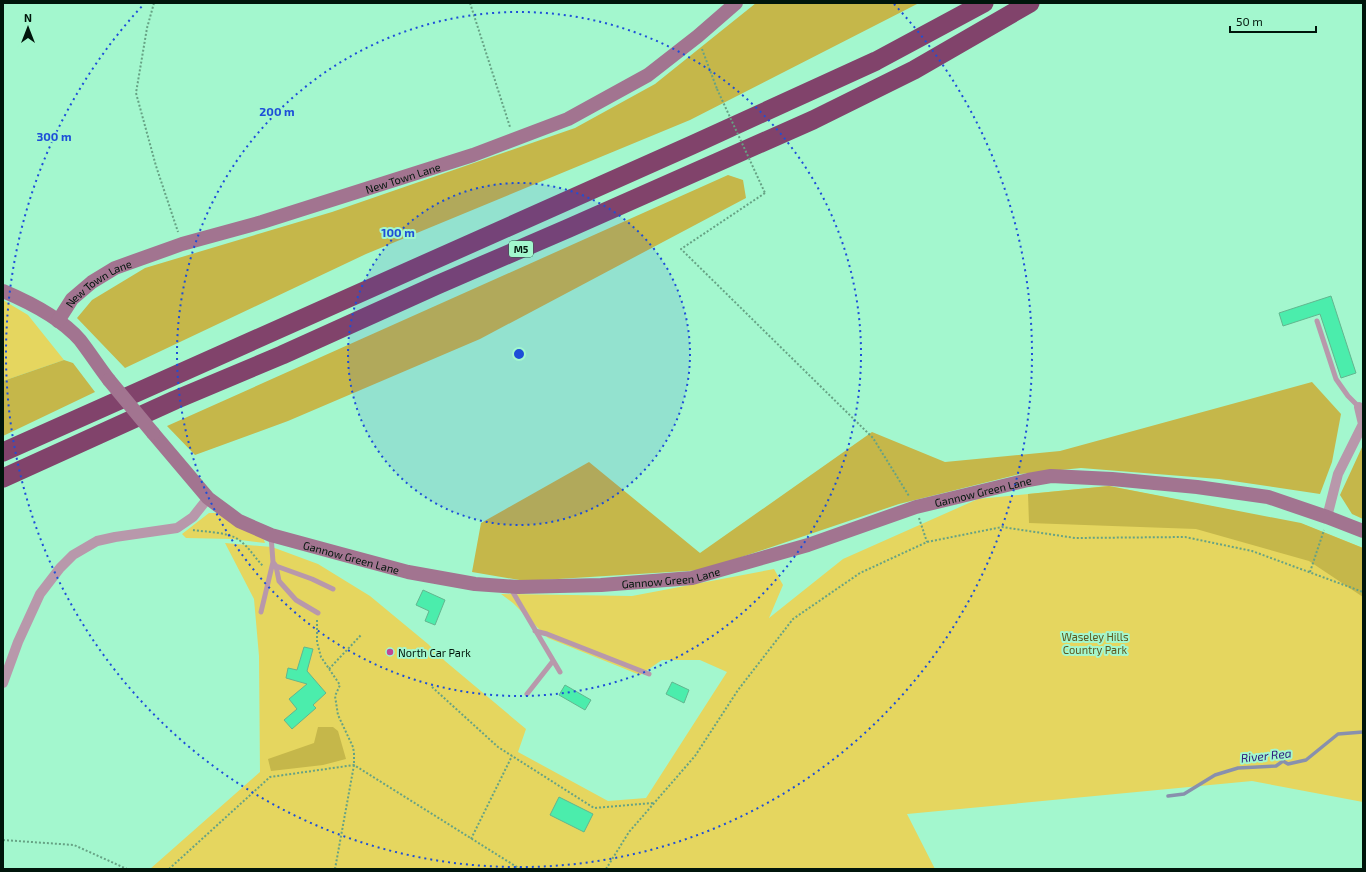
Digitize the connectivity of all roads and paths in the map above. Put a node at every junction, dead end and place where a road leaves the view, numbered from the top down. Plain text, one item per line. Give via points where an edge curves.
1 (154, 3) edge
2 (470, 3) edge
3 (736, 3) edge
4 (984, 3) edge
5 (1030, 3) edge
6 (698, 36) junction
7 (514, 140) junction
8 (182, 244) junction
9 (3, 290) edge
10 (58, 321) junction
11 (1317, 321) dead end
12 (1360, 407) joint
13 (3, 452) edge
14 (3, 478) edge
15 (208, 498) junction
16 (916, 507) junction
17 (1328, 517) junction
18 (177, 528) junction
19 (1363, 531) edge
20 (271, 535) junction
21 (927, 542) junction
22 (274, 564) junction
23 (1310, 572) junction
24 (270, 573) junction
25 (509, 586) junction
26 (334, 589) dead end
27 (1363, 592) edge
28 (261, 612) dead end
29 (318, 613) joint
30 (535, 631) junction
31 (361, 635) dead end
32 (553, 661) junction
33 (329, 669) junction
34 (560, 672) dead end
35 (649, 674) dead end
36 (3, 683) edge
37 (432, 687) dead end
38 (527, 694) dead end
39 (512, 756) junction
40 (354, 765) junction
41 (654, 802) junction
42 (471, 839) junction
43 (3, 840) edge
44 (127, 869) edge
45 (169, 869) edge
46 (335, 869) edge
47 (520, 869) edge
48 (606, 869) edge

1 - 8 path via 136,93 156,166
2 - 7 path
3 - 6 street, New Town Lane
4 - 13 highway, M5 via 876,61 685,149
5 - 14 highway, M5 via 914,70 813,120
6 - 7 street, New Town Lane via 648,74 568,119
6 - 16 path, bridge via 717,89 765,193 681,249 873,438
7 - 8 street, New Town Lane via 262,222
8 - 10 street, New Town Lane via 115,268 92,282 72,299
9 - 10 street, Gannow Green Lane
10 - 15 street, Gannow Green Lane, bridge via 79,339 109,380
11 - 12 lane via 1336,379
12 - 17 street via 1362,424 1338,474
15 - 18 street via 193,517
15 - 20 street, Gannow Green Lane via 239,521
16 - 17 street, Gannow Green Lane via 1051,476 1197,487 1268,497
16 - 21 path
16 - 25 street, Gannow Green Lane via 808,545 692,578 601,585
17 - 19 street, Gannow Green Lane
17 - 23 path
18 - 24 path via 228,535 238,539
18 - 36 street via 97,541 73,555 40,594
20 - 22 lane
20 - 25 street, Gannow Green Lane via 408,572 475,584
21 - 23 path via 1002,527 1075,538 1185,537 1252,551
21 - 41 path via 860,573 793,619 738,690 695,756
22 - 24 lane
22 - 26 lane
22 - 29 lane via 278,581 296,600
23 - 27 path
24 - 28 lane
25 - 30 lane
29 - 33 path via 317,642 321,657
30 - 32 lane
30 - 35 lane
31 - 33 path
32 - 34 lane
32 - 38 lane
33 - 40 path via 340,685 334,696 338,715 353,747
37 - 39 path via 498,747
39 - 41 path via 594,808
39 - 42 path
40 - 42 path
40 - 45 path via 270,777
40 - 46 path
41 - 48 path via 629,832
42 - 47 path
43 - 44 path via 74,845

